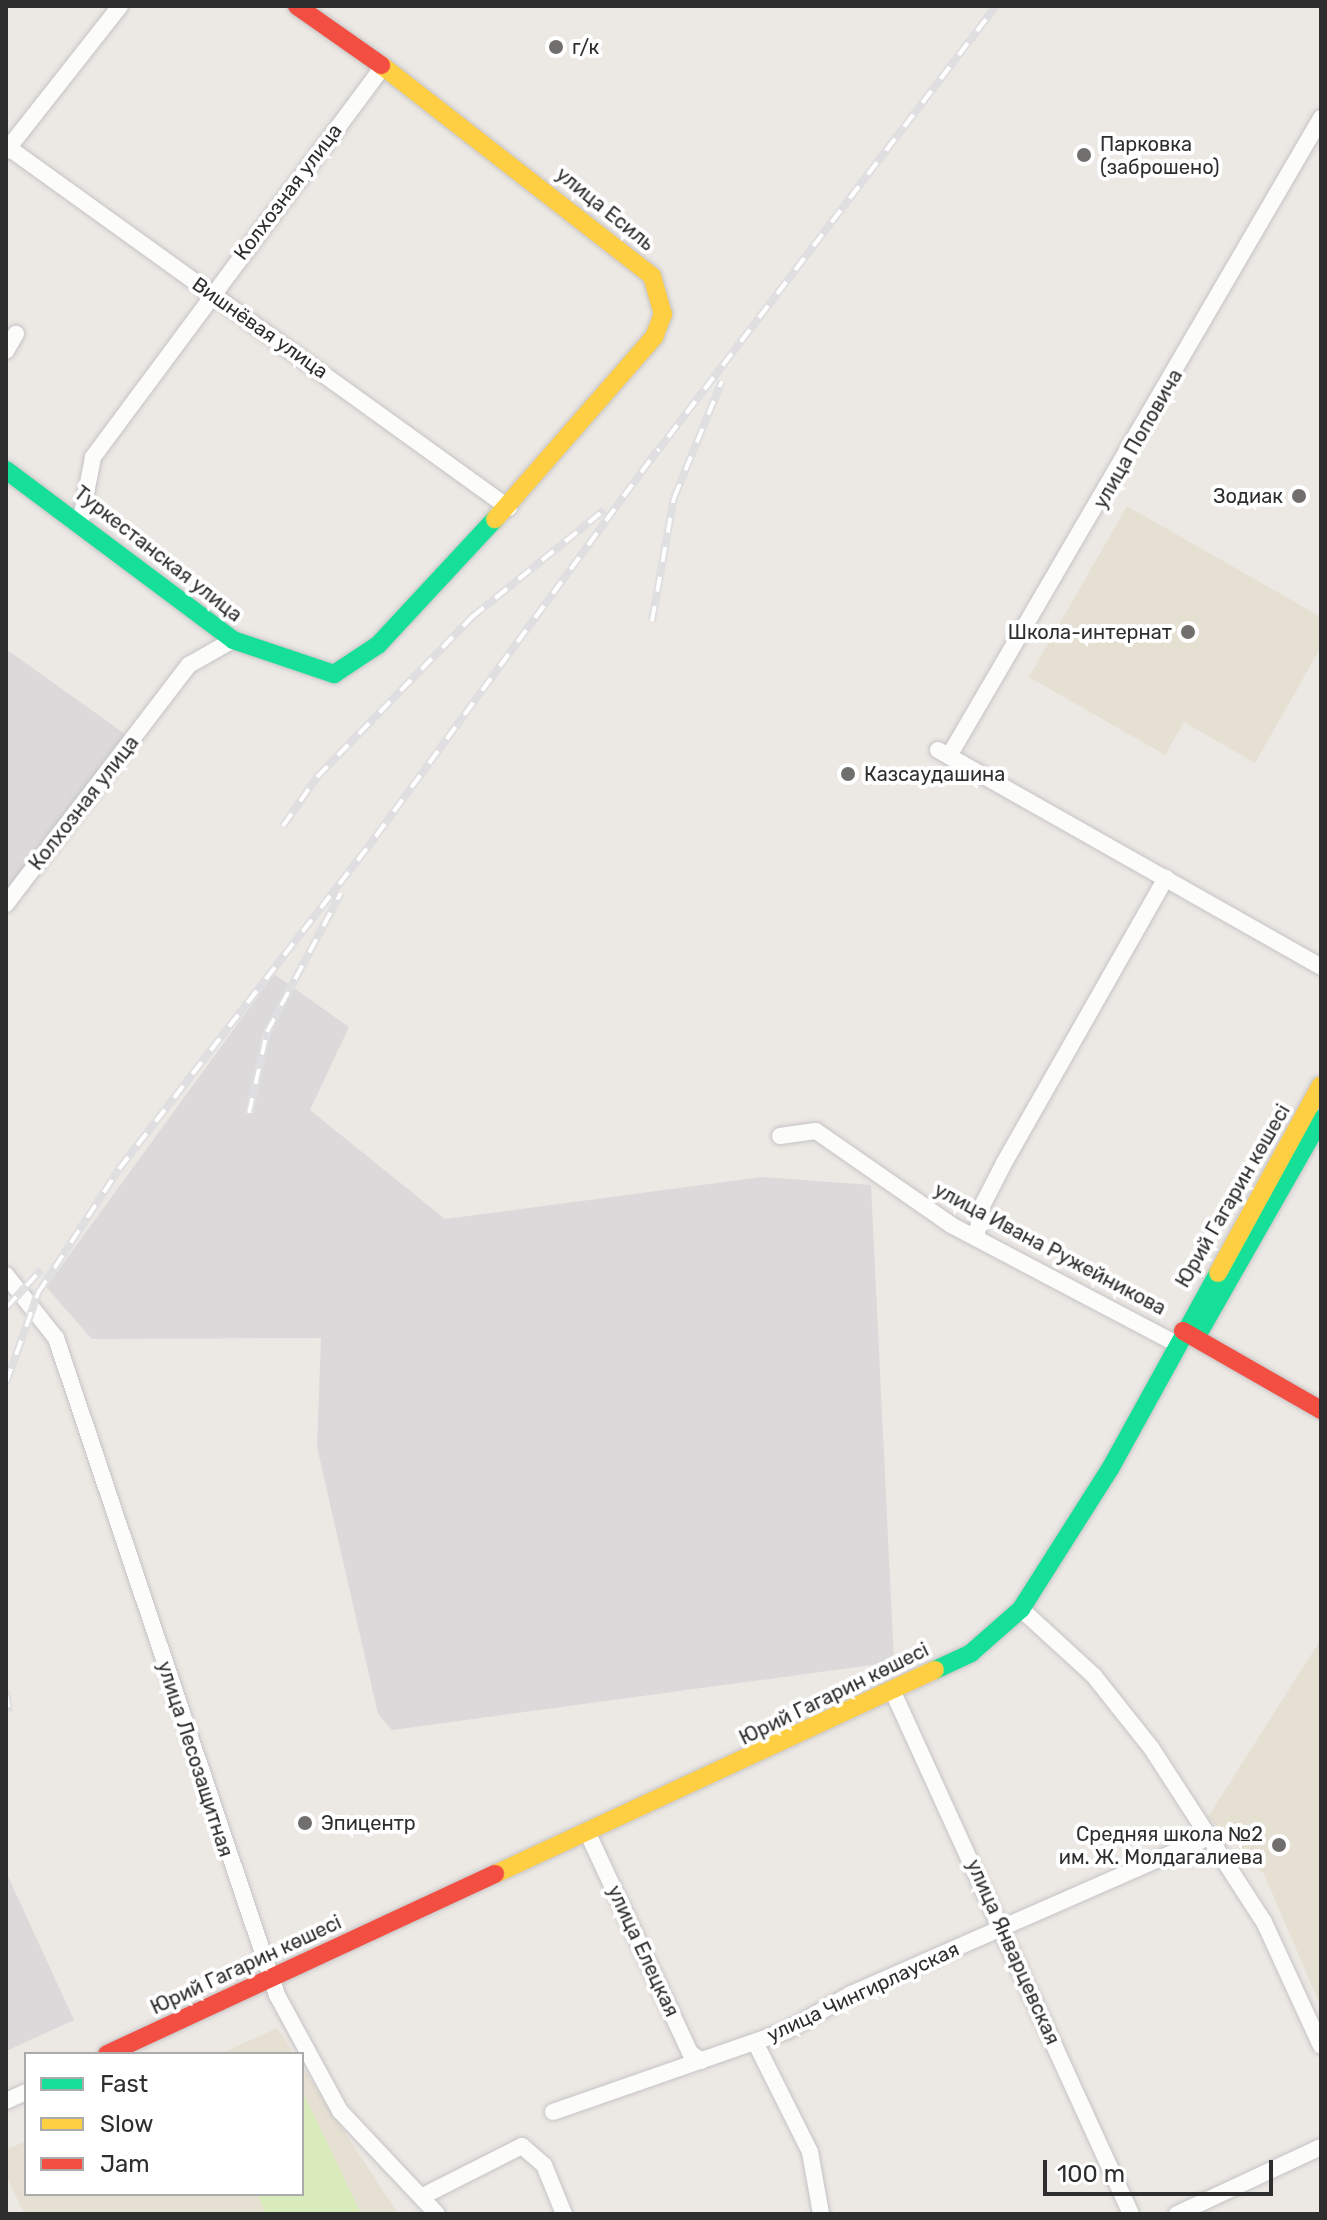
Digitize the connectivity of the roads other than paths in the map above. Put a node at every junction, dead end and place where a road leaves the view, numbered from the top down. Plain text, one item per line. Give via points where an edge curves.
1 (120, 6) edge
2 (297, 6) edge
3 (380, 71) junction
4 (1321, 118) edge
5 (8, 149) edge
6 (212, 294) junction
7 (16, 334) dead end
8 (6, 351) edge
9 (6, 470) edge
10 (509, 508) junction
11 (81, 519) junction
12 (233, 640) junction
13 (1166, 878) junction
14 (6, 904) edge
15 (1321, 967) edge
16 (1321, 1085) edge
17 (1321, 1119) edge
18 (780, 1136) dead end
19 (976, 1238) junction
20 (6, 1275) edge
21 (1185, 1336) junction
22 (1321, 1410) edge
23 (1021, 1609) junction
24 (893, 1692) junction
25 (589, 1836) junction
26 (1211, 1836) junction
27 (1003, 1927) junction
28 (270, 1976) junction
29 (755, 2042) junction
30 (1321, 2046) edge
31 (111, 2052) edge
32 (702, 2061) junction
33 (553, 2112) dead end
34 (1321, 2147) edge
35 (423, 2196) junction
36 (437, 2214) edge
37 (564, 2214) edge
38 (821, 2214) edge
39 (1131, 2214) edge
40 (1177, 2214) edge

1 - 5 street
2 - 3 street, улица Есиль
3 - 6 street, Колхозная улица
3 - 10 street, улица Есиль via 453,116 652,276 663,314 654,337
4 - 13 street, улица Поповича via 944,753
5 - 6 street, Вишнёвая улица
6 - 10 street, Вишнёвая улица
6 - 11 street, Колхозная улица via 93,457
7 - 8 street
9 - 11 street, Туркестанская улица
10 - 12 street, Туркестанская улица via 378,645 334,674
11 - 12 street, Туркестанская улица
12 - 14 street, Колхозная улица via 189,665
13 - 15 street
13 - 19 street via 993,1184
16 - 21 street, Юрий Гагарин көшесі
17 - 21 street, Юрий Гагарин көшесі
18 - 19 street, улица Ивана Ружейникова via 816,1131
19 - 21 street, улица Ивана Ружейникова
20 - 28 street, улица Лесозащитная via 56,1338
21 - 22 street
21 - 23 street, Юрий Гагарин көшесі via 1110,1469
23 - 24 street, Юрий Гагарин көшесі via 971,1653
23 - 26 street via 1094,1676
24 - 25 street, Юрий Гагарин көшесі
24 - 27 street, улица Январцевская
25 - 28 street, Юрий Гагарин көшесі
25 - 32 street, улица Елецкая via 690,2053
26 - 27 street, улица Чингирлауская
26 - 30 street via 1264,1922
27 - 29 street, улица Чингирлауская
27 - 39 street, улица Январцевская
28 - 31 street, Юрий Гагарин көшесі
28 - 35 street, улица Лесозащитная via 340,2111
29 - 32 street, улица Чингирлауская
29 - 38 street via 810,2152
32 - 33 street, улица Чингирлауская
34 - 40 street
35 - 36 street, улица Лесозащитная
35 - 37 street via 522,2146 544,2165

